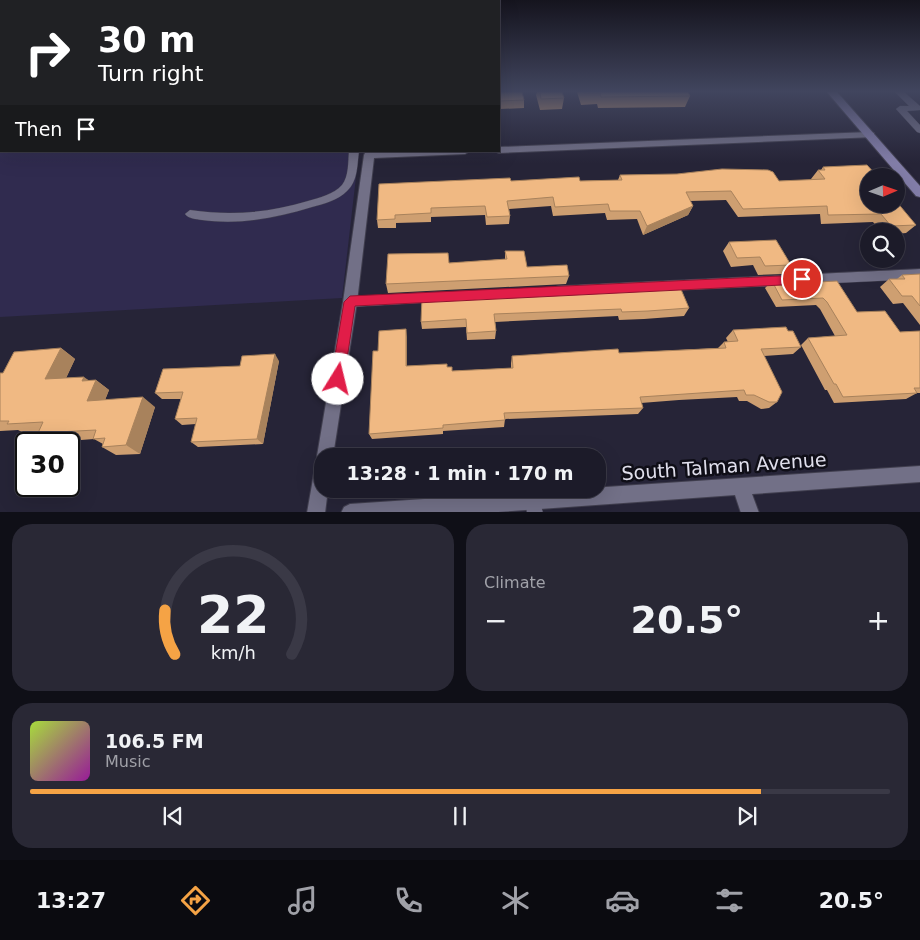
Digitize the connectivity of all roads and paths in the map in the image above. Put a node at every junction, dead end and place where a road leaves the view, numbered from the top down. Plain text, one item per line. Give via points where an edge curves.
1 (853, 116) edge
2 (907, 116) edge
3 (920, 130) edge
4 (870, 136) junction
5 (500, 150) edge
6 (354, 152) edge
7 (417, 152) edge
8 (369, 153) edge
9 (920, 193) edge
10 (190, 214) dead end
11 (920, 274) edge
12 (541, 292) edge
13 (451, 297) edge
14 (350, 302) junction
15 (326, 448) edge
16 (920, 474) edge
17 (741, 486) junction
18 (318, 498) edge
19 (534, 506) edge
20 (316, 512) edge
21 (350, 512) edge
22 (750, 512) edge

1 - 4 main road
2 - 3 lane
4 - 5 street
4 - 9 main road
6 - 10 lane via 348,183 340,192 323,200 272,216 250,219
7 - 8 street
8 - 14 street
11 - 12 lane
13 - 14 lane
14 - 15 street
16 - 17 street, South Talman Avenue
17 - 19 street, South Talman Avenue
17 - 22 street
18 - 20 street
19 - 21 street, South Talman Avenue

